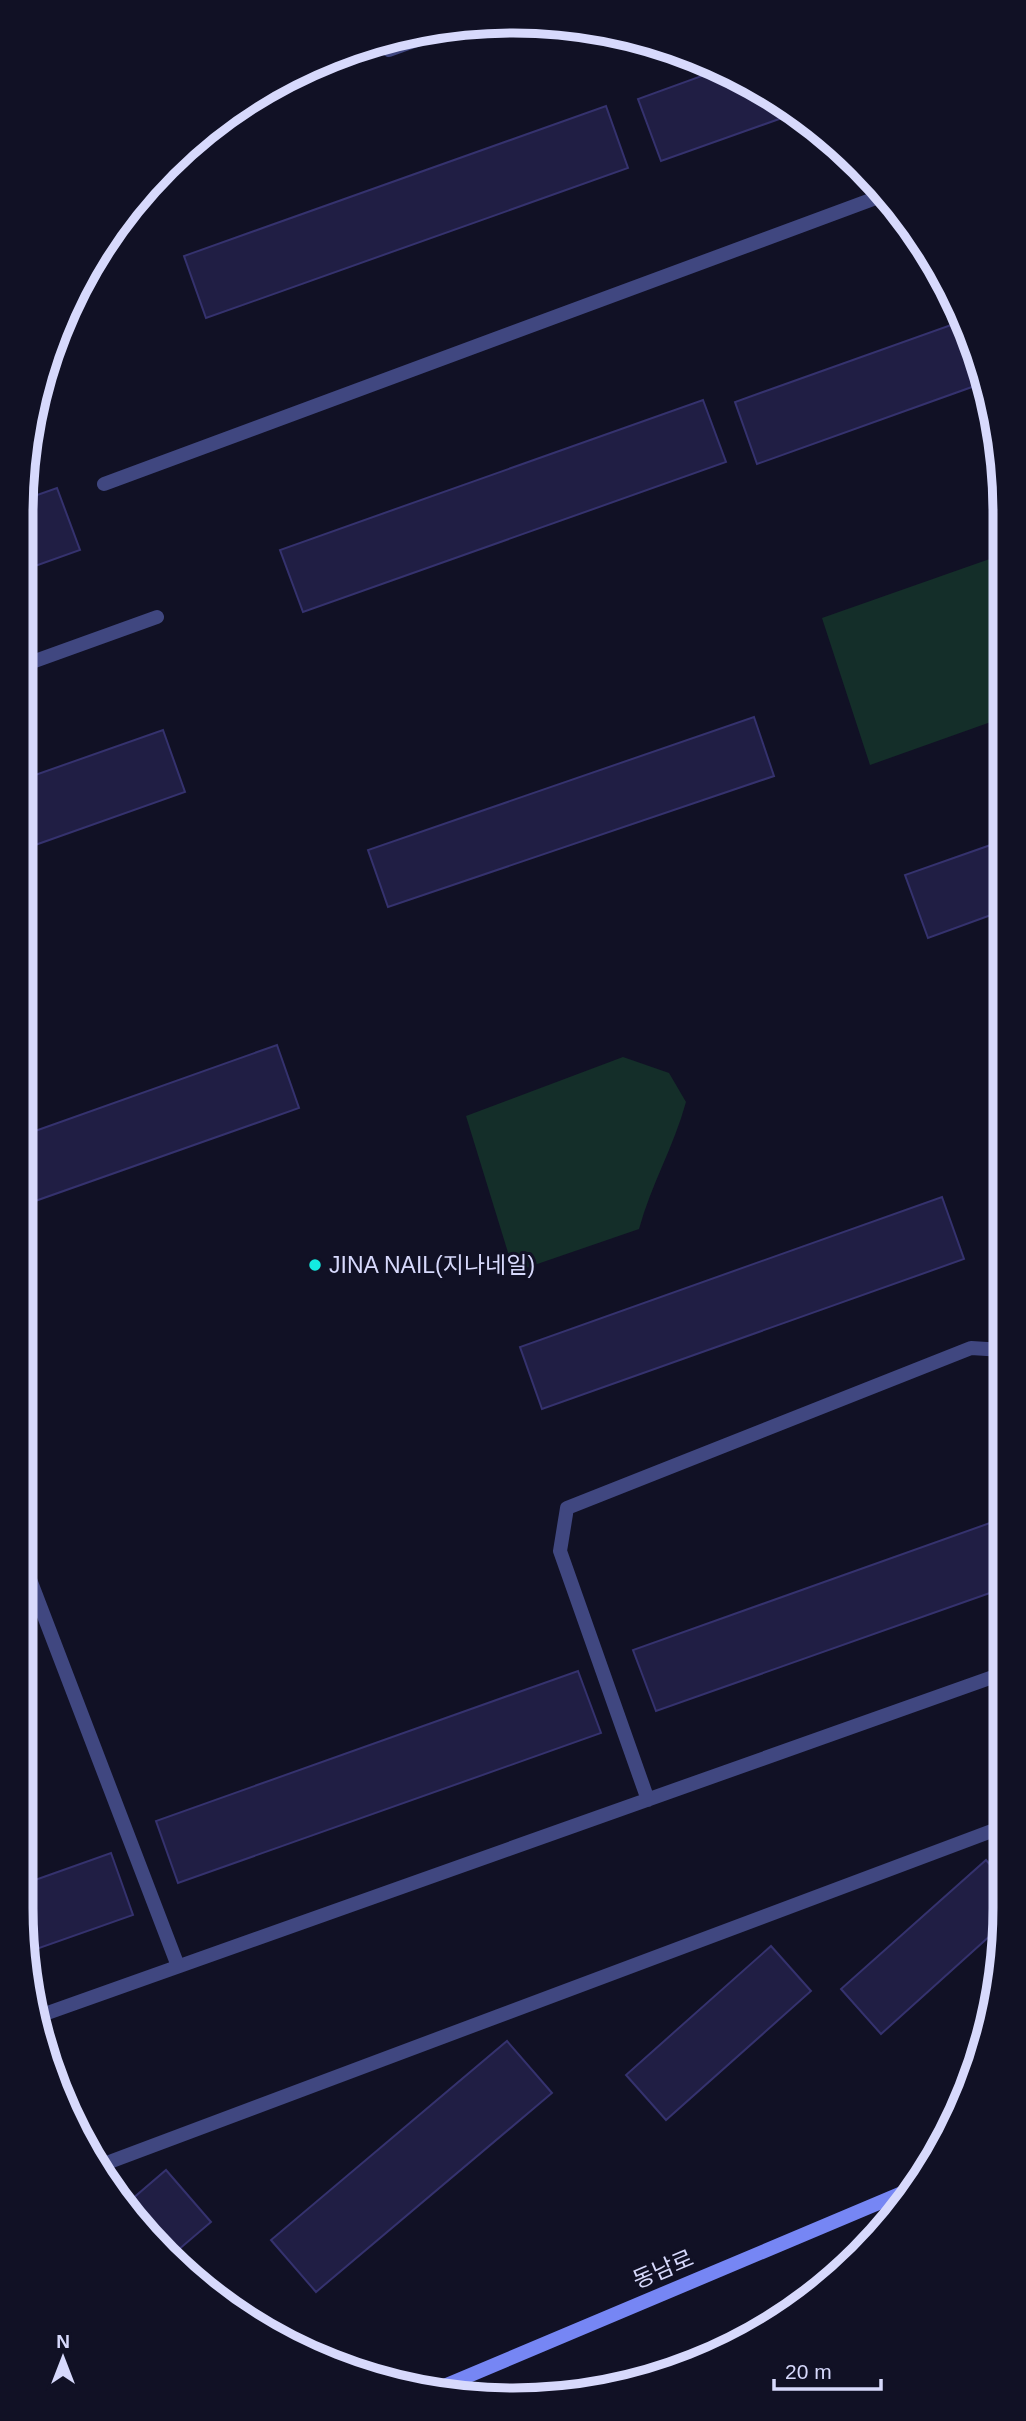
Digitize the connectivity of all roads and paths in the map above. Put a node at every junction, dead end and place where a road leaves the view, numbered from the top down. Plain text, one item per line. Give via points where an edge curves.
1 (875, 198) edge
2 (104, 484) dead end
3 (158, 617) dead end
4 (33, 662) edge
5 (993, 1349) edge
6 (33, 1587) edge
7 (993, 1677) edge
8 (648, 1800) junction
9 (993, 1831) edge
10 (178, 1966) junction
11 (45, 2014) edge
12 (107, 2163) edge
13 (898, 2195) edge
14 (449, 2384) edge

1 - 2 street
3 - 4 street
5 - 8 street via 971,1348 566,1508 560,1551
6 - 10 street
7 - 8 street
8 - 10 street
9 - 12 street
10 - 11 street
13 - 14 main road, 동남로

